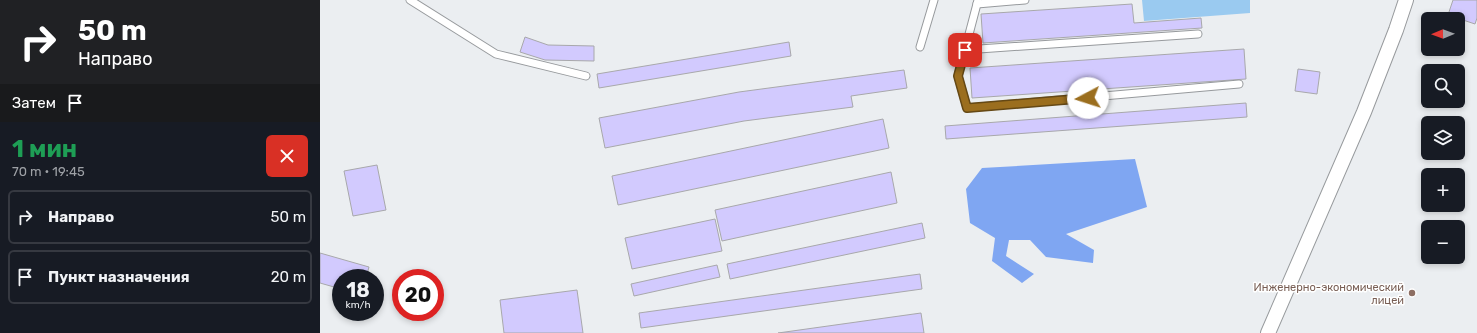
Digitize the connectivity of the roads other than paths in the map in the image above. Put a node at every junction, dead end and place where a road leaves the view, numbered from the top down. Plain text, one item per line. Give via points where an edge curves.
1 (410, 0) edge
2 (934, 0) edge
3 (1025, 0) edge
4 (1406, 0) edge
5 (977, 2) edge
6 (1198, 34) dead end
7 (920, 47) dead end
8 (965, 50) junction
9 (586, 76) dead end
10 (1239, 84) dead end
11 (1268, 333) edge

1 - 9 lane via 496,54
2 - 7 lane
3 - 5 lane
4 - 11 street via 1369,98
5 - 8 lane
6 - 8 lane
8 - 10 lane via 958,76 967,108

